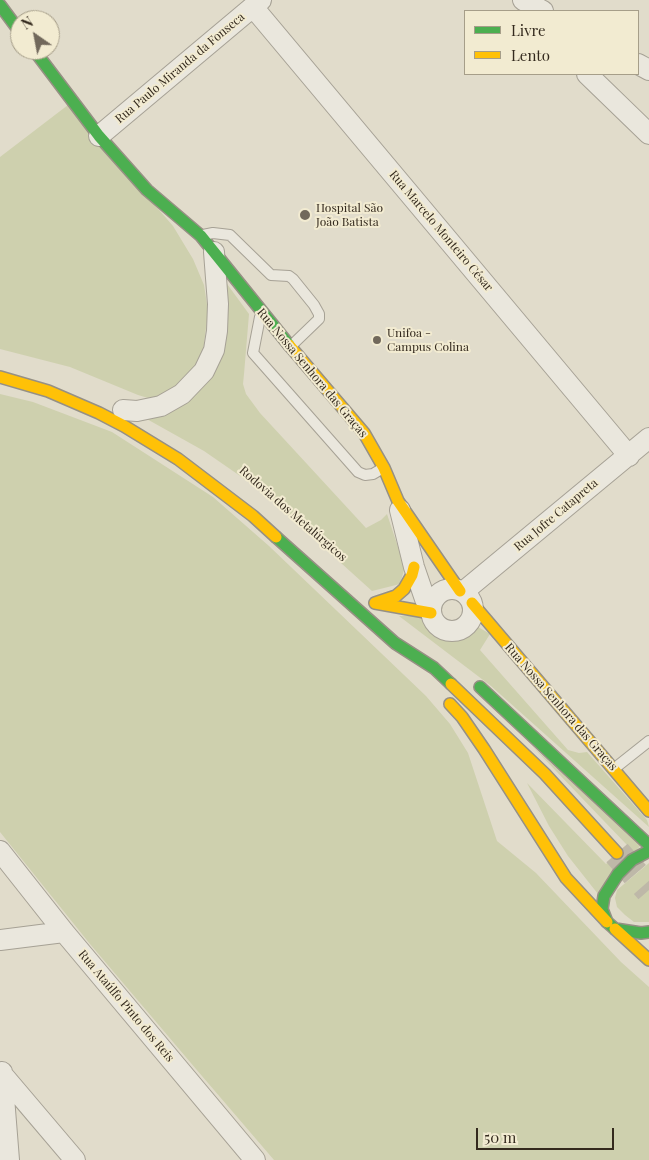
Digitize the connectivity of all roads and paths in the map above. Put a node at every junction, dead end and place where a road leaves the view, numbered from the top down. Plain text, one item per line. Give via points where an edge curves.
1 (517, 0) edge
2 (523, 0) edge
3 (257, 4) edge
4 (0, 5) edge
5 (526, 10) edge
6 (541, 10) edge
7 (10, 18) edge
8 (42, 60) edge
9 (588, 75) edge
10 (649, 134) edge
11 (99, 136) junction
12 (201, 236) junction
13 (214, 252) junction
14 (261, 312) junction
15 (290, 347) junction
16 (0, 377) edge
17 (116, 406) joint
18 (147, 424) dead end
19 (649, 438) edge
20 (628, 456) junction
21 (384, 468) junction
22 (398, 501) junction
23 (414, 567) junction
24 (465, 596) junction
25 (371, 600) junction
26 (431, 611) junction
27 (394, 618) dead end
28 (395, 644) junction
29 (420, 647) dead end
30 (434, 668) junction
31 (421, 675) dead end
32 (473, 681) dead end
33 (440, 694) dead end
34 (649, 741) edge
35 (614, 769) junction
36 (649, 811) edge
37 (649, 845) edge
38 (0, 851) edge
39 (649, 851) edge
40 (617, 852) tunnel mouth
41 (611, 926) junction
42 (64, 932) junction
43 (649, 932) edge
44 (0, 940) edge
45 (649, 960) edge
46 (1, 1069) edge
47 (9, 1160) edge
48 (75, 1160) edge
49 (255, 1160) edge

1 - 5 street
2 - 6 street
3 - 11 street, Rua Paulo Miranda da Fonseca
3 - 20 street, Rua Marcelo Monteiro César
4 - 7 main road
8 - 11 main road, Rua Nossa Senhora das Graças
9 - 10 street
11 - 12 main road, Rua Nossa Senhora das Graças via 147,190
12 - 13 main road, Rua Nossa Senhora das Graças
12 - 15 lane via 213,233 230,235 271,275 293,279 314,305 319,319
13 - 14 main road, Rua Nossa Senhora das Graças
13 - 17 street via 217,331 214,350 204,371 182,394 160,406 136,411
14 - 15 main road, Rua Nossa Senhora das Graças
14 - 21 lane via 253,353 358,472 373,474
15 - 21 main road, Rua Nossa Senhora das Graças via 364,433
16 - 28 main road via 48,391 99,413 178,459 253,516
17 - 18 main road
19 - 20 street, Rua Jofre Catapreta
20 - 24 street, Rua Jofre Catapreta
21 - 22 main road, Rua Nossa Senhora das Graças
22 - 23 street, Rua Nossa Senhora das Graças
22 - 24 main road, Rua Nossa Senhora das Graças
23 - 25 main road via 404,589 396,596
23 - 26 street, Rua Nossa Senhora das Graças
24 - 26 street via 448,589 442,591 433,601
24 - 26 street via 473,610 472,617 463,628 443,629 437,625
24 - 35 main road, Rua Nossa Senhora das Graças
25 - 26 main road
25 - 27 main road
28 - 30 main road
28 - 31 main road
29 - 30 main road
30 - 40 main road via 545,774
32 - 37 main road
33 - 41 main road via 481,743 566,878
34 - 35 lane
35 - 36 main road, Rua Nossa Senhora das Graças
38 - 42 street, Rua Ataúlfo Pinto dos Reis
39 - 41 main road via 632,860 604,896 602,908
41 - 43 main road
41 - 45 main road
42 - 44 street
42 - 49 street, Rua Ataúlfo Pinto dos Reis
46 - 47 street
46 - 48 street

